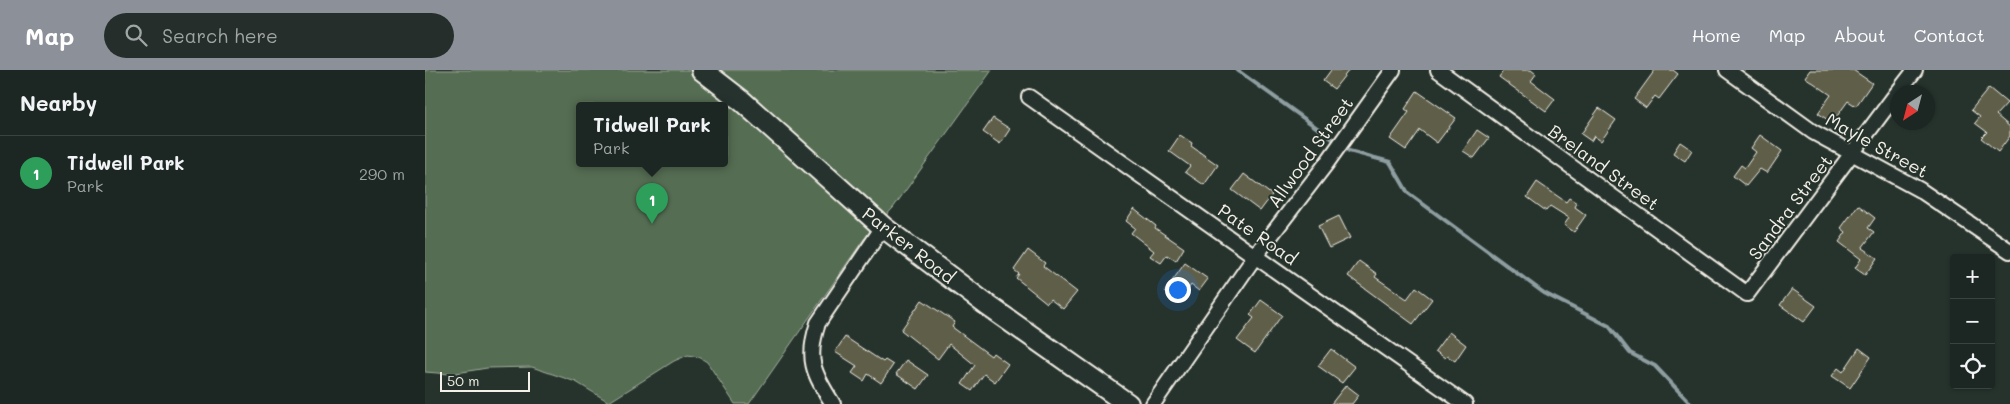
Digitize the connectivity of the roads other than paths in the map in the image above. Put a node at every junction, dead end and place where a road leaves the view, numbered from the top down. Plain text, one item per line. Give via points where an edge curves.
1 (702, 70) edge
2 (1393, 70) edge
3 (1438, 70) edge
4 (1727, 70) edge
5 (1915, 70) edge
6 (1904, 85) edge
7 (1029, 97) dead end
8 (1890, 104) edge
9 (1853, 154) junction
10 (883, 227) junction
11 (2010, 252) edge
12 (1256, 256) junction
13 (1747, 294) joint
14 (833, 404) edge
15 (1128, 404) edge
16 (1153, 404) edge
17 (1465, 404) edge

1 - 10 main road, Parker Road via 749,107
2 - 12 street, Allwood Street
3 - 13 street, Breland Street
4 - 9 street, Mayle Street via 1813,132
5 - 6 street, Sandra Street
7 - 12 street, Pate Road
8 - 9 street, Sandra Street
9 - 11 street, Mayle Street via 1920,190
9 - 13 street, Sandra Street
10 - 14 street via 818,323 813,338 813,365
10 - 15 main road, Parker Road
12 - 16 street, Allwood Street
12 - 17 street, Pate Road

